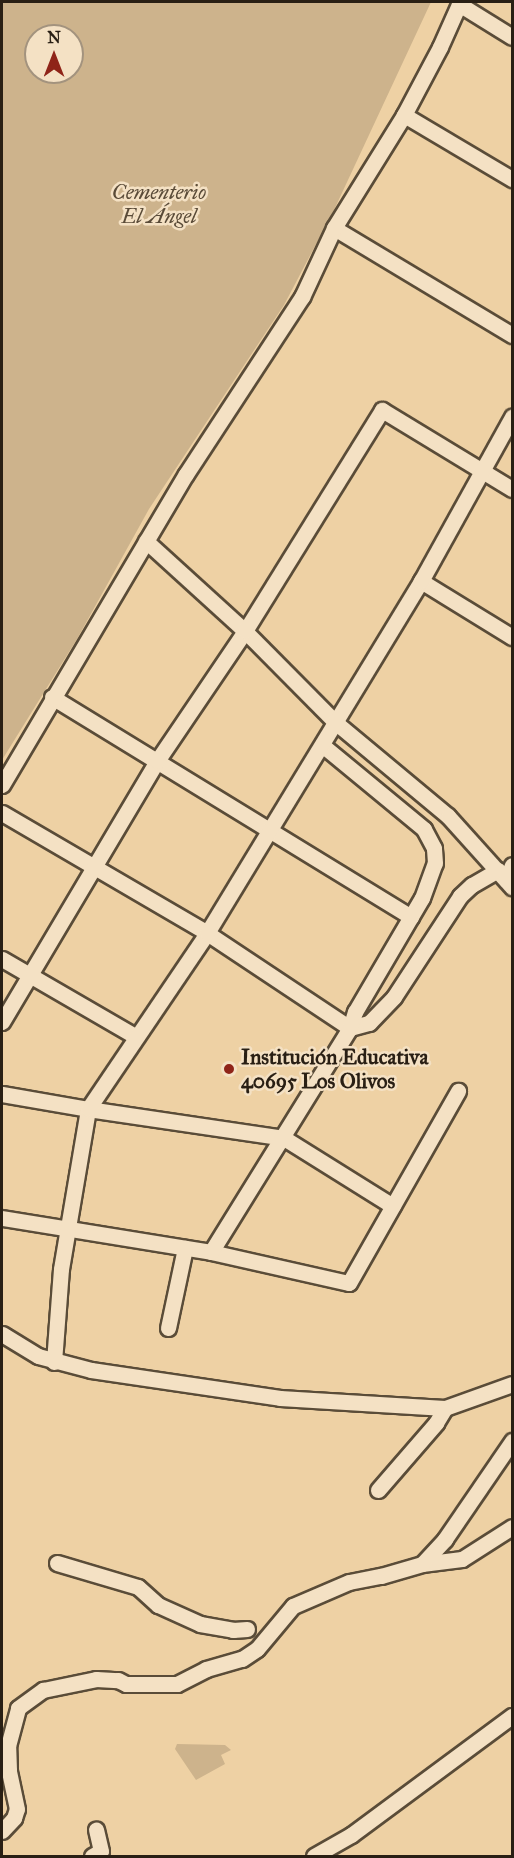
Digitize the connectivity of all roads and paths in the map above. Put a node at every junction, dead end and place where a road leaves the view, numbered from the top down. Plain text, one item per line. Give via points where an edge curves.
1 (459, 3) edge
2 (513, 37) edge
3 (404, 115) junction
4 (513, 179) edge
5 (334, 228) junction
6 (513, 335) edge
7 (513, 417) edge
8 (481, 470) junction
9 (513, 489) edge
10 (146, 541) junction
11 (421, 581) junction
12 (244, 631) junction
13 (513, 637) edge
14 (52, 697) junction
15 (335, 722) junction
16 (322, 745) junction
17 (157, 761) junction
18 (2, 785) edge
19 (2, 813) edge
20 (268, 830) junction
21 (93, 868) junction
22 (507, 875) edge
23 (411, 917) junction
24 (207, 933) junction
25 (2, 959) edge
26 (28, 975) junction
27 (2, 1022) edge
28 (350, 1028) junction
29 (135, 1036) junction
30 (458, 1091) dead end
31 (2, 1094) edge
32 (88, 1109) junction
33 (284, 1138) junction
34 (393, 1206) junction
35 (2, 1218) edge
36 (69, 1228) junction
37 (185, 1248) junction
38 (212, 1252) junction
39 (168, 1328) dead end
40 (2, 1334) edge
41 (54, 1362) junction
42 (513, 1384) edge
43 (445, 1408) junction
44 (513, 1441) edge
45 (378, 1490) dead end
46 (513, 1527) edge
47 (57, 1563) dead end
48 (422, 1564) junction
49 (247, 1629) dead end
50 (513, 1716) edge
51 (96, 1830) dead end
52 (2, 1831) edge
53 (92, 1857) edge
54 (314, 1857) edge

1 - 2 street
1 - 3 street
3 - 4 street
3 - 5 street
5 - 6 street
5 - 10 street via 302,297
7 - 8 street
8 - 9 street
8 - 11 street
8 - 12 street via 382,410
10 - 12 street
10 - 14 street
11 - 13 street
11 - 15 street
12 - 15 street
12 - 17 street
14 - 17 street
14 - 18 street
15 - 16 street
15 - 22 street via 448,816
16 - 20 street
16 - 23 street via 424,829 435,848 431,874
17 - 20 street
17 - 21 street
19 - 21 street
20 - 23 street
20 - 24 street
21 - 24 street
21 - 26 street
22 - 28 street via 472,885 460,896 394,997 369,1023
23 - 28 street
24 - 28 street
24 - 29 street
25 - 26 street
26 - 27 street
26 - 29 street
28 - 33 street
29 - 32 street
30 - 34 street
31 - 32 street
32 - 33 street
32 - 36 street
33 - 34 street
33 - 38 street
34 - 38 street via 349,1283
35 - 36 street
36 - 37 street
36 - 41 street via 61,1269
37 - 38 street
37 - 39 street
40 - 41 street
41 - 43 street via 91,1371 280,1398
42 - 43 street
43 - 45 street
44 - 48 street via 445,1539
46 - 48 street via 462,1559
47 - 49 street via 138,1587 158,1605 200,1624
48 - 52 street via 349,1582 292,1606 257,1649 242,1659 206,1669 177,1684 126,1684 96,1679 43,1690 18,1708 8,1746 17,1809
50 - 54 street via 351,1835
51 - 53 street via 101,1851

